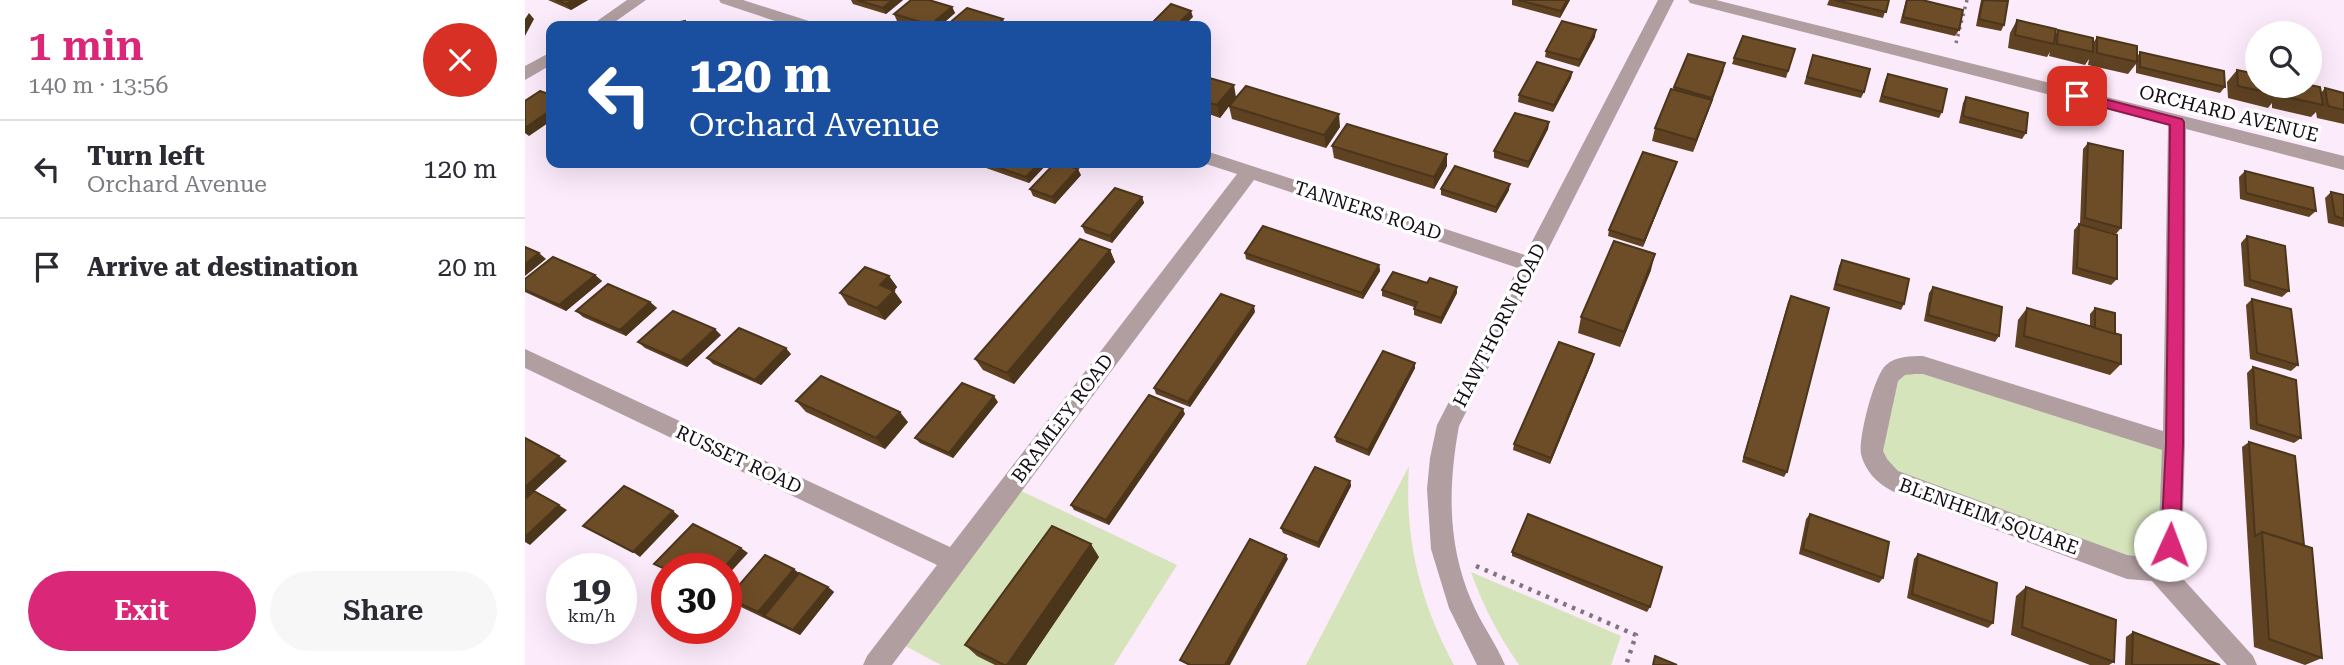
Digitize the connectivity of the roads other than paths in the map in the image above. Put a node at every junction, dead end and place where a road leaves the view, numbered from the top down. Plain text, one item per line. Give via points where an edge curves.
1 (638, 0) edge
2 (727, 0) edge
3 (1666, 0) edge
4 (1696, 0) edge
5 (606, 21) edge
6 (791, 21) edge
7 (546, 60) edge
8 (525, 74) edge
9 (2177, 122) junction
10 (1211, 159) edge
11 (2344, 163) edge
12 (1250, 172) junction
13 (1530, 264) junction
14 (525, 358) edge
15 (2174, 444) junction
16 (954, 561) junction
17 (2157, 569) junction
18 (876, 665) edge
19 (1492, 665) edge
20 (2244, 665) edge

1 - 5 street
2 - 6 street
3 - 13 street, HAWTHORN ROAD
4 - 9 street, ORCHARD AVENUE
7 - 8 street
9 - 11 street, ORCHARD AVENUE
9 - 15 street
10 - 12 street, TANNERS ROAD
12 - 13 street, TANNERS ROAD
12 - 16 street, BRAMLEY ROAD
13 - 19 street, HAWTHORN ROAD via 1448,425 1440,456 1438,523 1443,551 1455,596
14 - 16 street, RUSSET ROAD
15 - 17 street via 2170,552
15 - 17 street, BLENHEIM SQUARE via 1911,365 1901,366 1888,377 1872,452 1882,471 1900,484 2127,567
16 - 18 street, BRAMLEY ROAD
17 - 20 street

